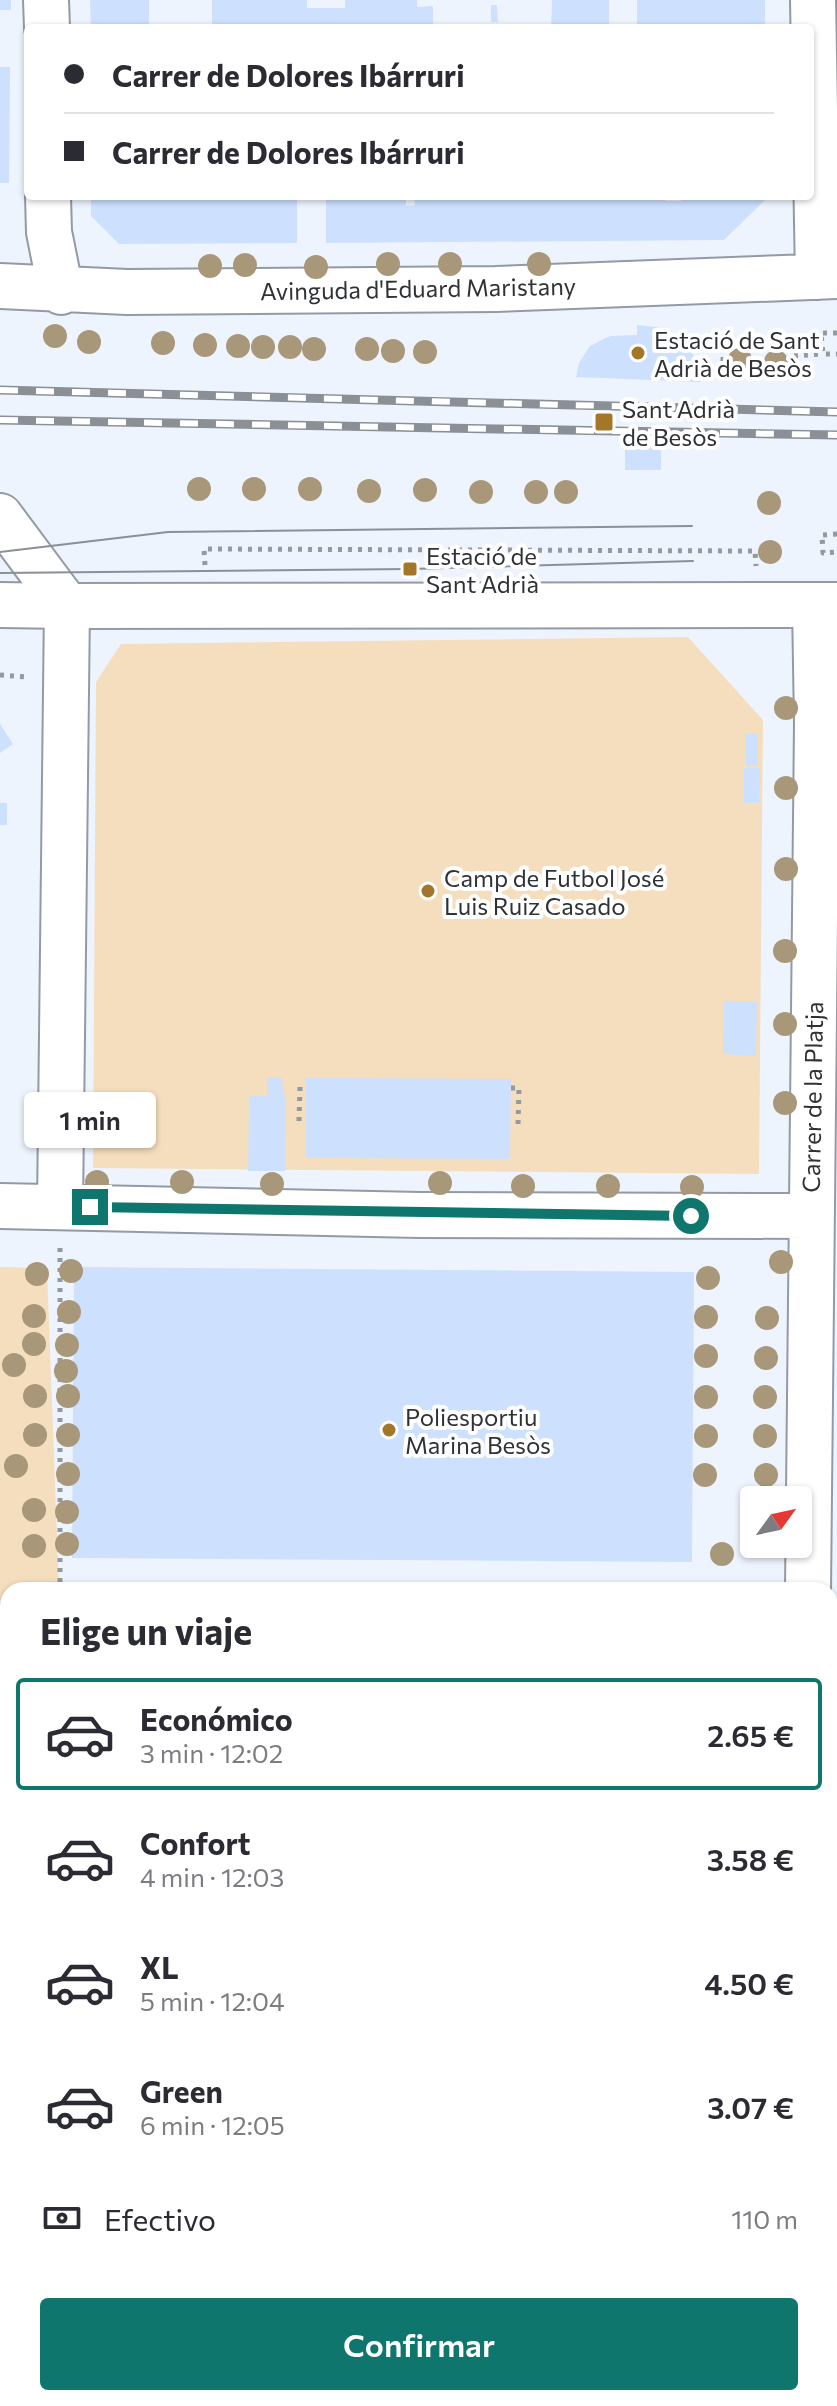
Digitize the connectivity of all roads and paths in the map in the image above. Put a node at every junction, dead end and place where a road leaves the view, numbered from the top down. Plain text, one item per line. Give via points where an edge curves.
1 (46, 0) edge
2 (813, 0) edge
3 (47, 24) edge
4 (48, 200) edge
5 (828, 276) edge
6 (0, 286) edge
7 (61, 292) junction
8 (837, 333) edge
9 (823, 354) junction
10 (837, 354) edge
11 (794, 356) dead end
12 (723, 357) dead end
13 (756, 375) dead end
14 (0, 516) edge
15 (837, 534) edge
16 (837, 552) edge
17 (756, 568) dead end
18 (0, 605) edge
19 (826, 605) edge
20 (67, 606) junction
21 (208, 608) junction
22 (0, 675) edge
23 (31, 677) dead end
24 (306, 1087) dead end
25 (511, 1088) dead end
26 (299, 1121) dead end
27 (518, 1124) dead end
28 (0, 1206) edge
29 (60, 1207) junction
30 (811, 1216) junction
31 (60, 1582) edge
32 (808, 1582) edge

1 - 3 street
2 - 5 street
4 - 7 street
5 - 7 street, Avinguda d'Eduard Maristany via 496,289
6 - 7 street, Avinguda d'Eduard Maristany
8 - 9 path via 821,333
9 - 10 path
9 - 11 path
12 - 13 path via 723,367 756,368
14 - 20 street
15 - 16 path via 822,535 823,553
17 - 21 path via 755,551 204,549
18 - 20 street
19 - 21 street
19 - 30 street, Carrer de la Platja via 817,724
20 - 21 street
20 - 29 street
22 - 23 path
24 - 26 path via 300,1087
25 - 27 path via 519,1088
28 - 29 street
29 - 30 street
29 - 31 path
30 - 32 street, Carrer de la Platja

